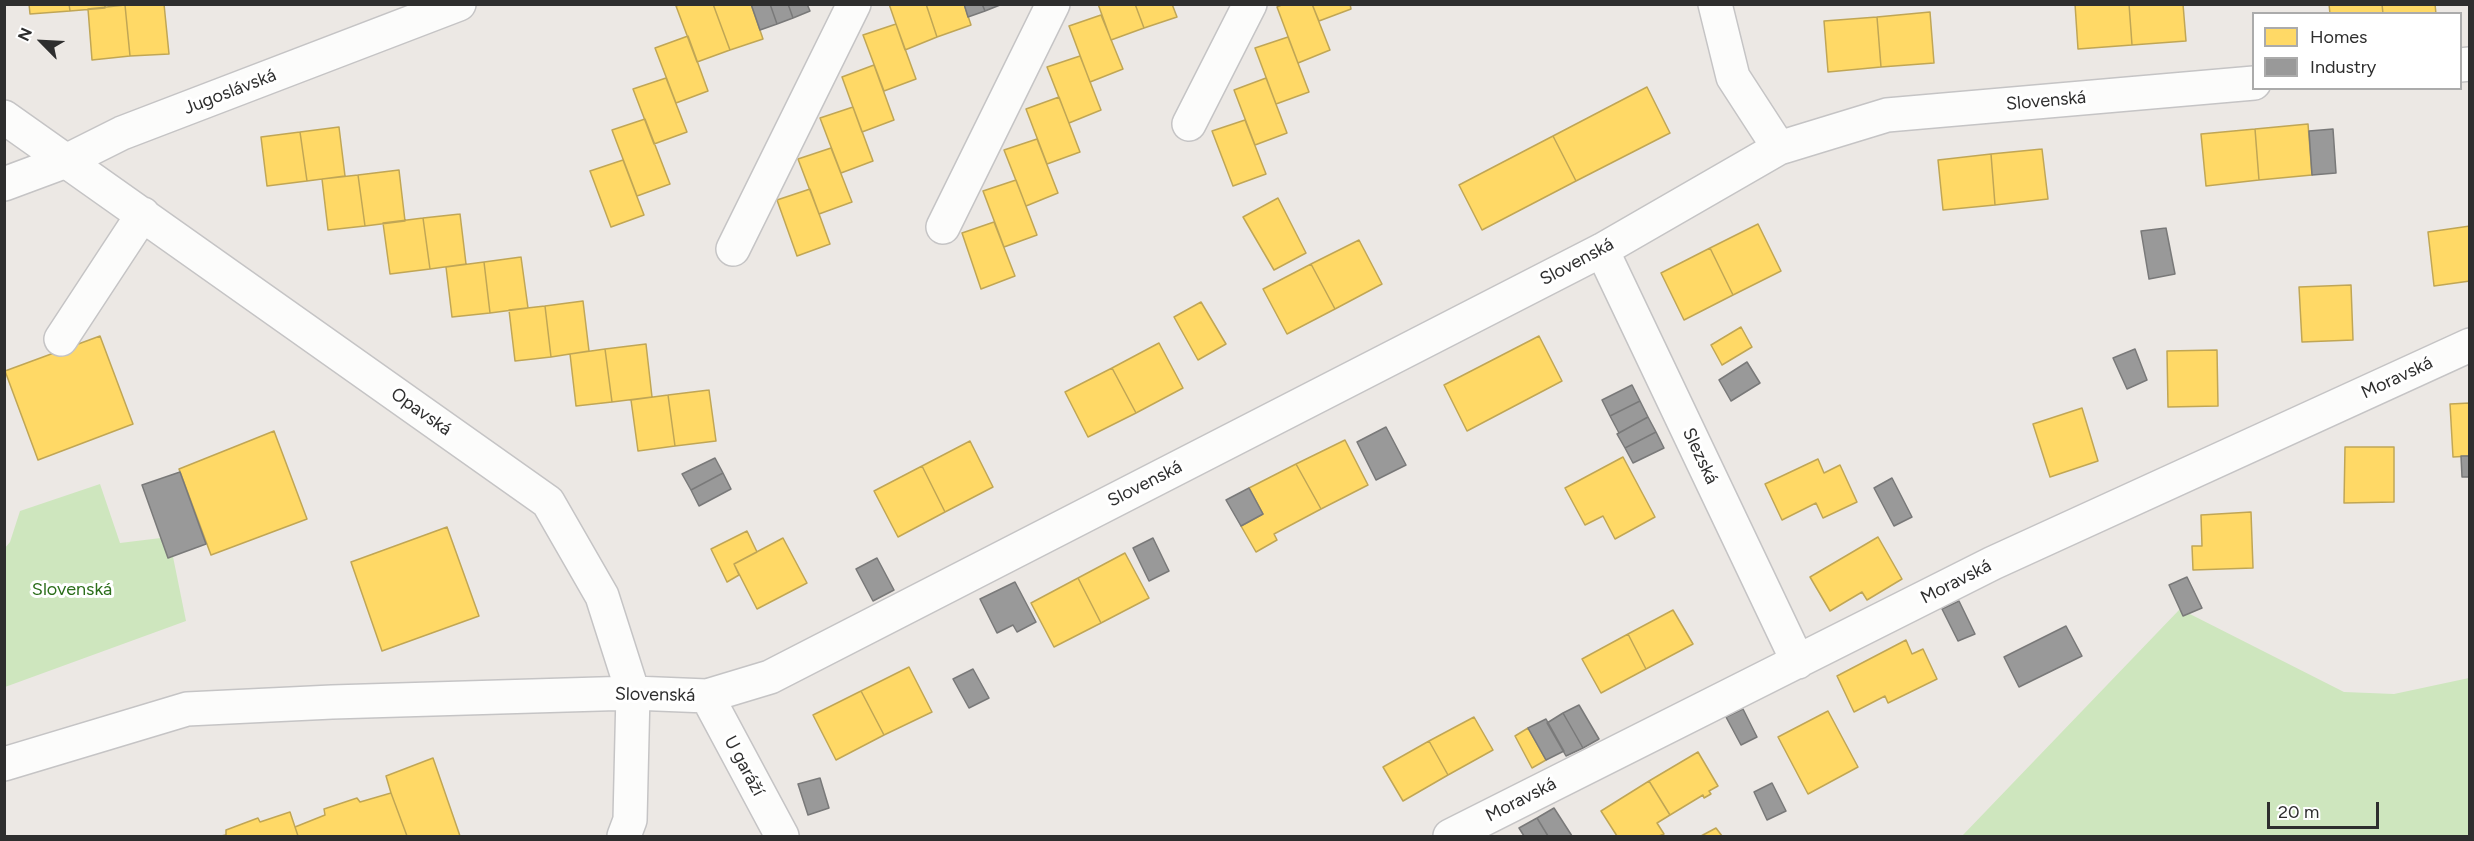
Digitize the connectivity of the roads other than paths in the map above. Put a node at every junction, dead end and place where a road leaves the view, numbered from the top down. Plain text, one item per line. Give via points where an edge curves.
1 (459, 4) edge
2 (854, 4) edge
3 (1053, 4) edge
4 (1250, 4) edge
5 (1715, 4) edge
6 (2252, 83) edge
7 (4, 117) edge
8 (1189, 124) dead end
9 (1779, 148) junction
10 (66, 161) junction
11 (4, 184) edge
12 (143, 214) junction
13 (943, 227) dead end
14 (733, 249) dead end
15 (1602, 250) junction
16 (62, 339) dead end
17 (2469, 345) edge
18 (1798, 662) junction
19 (633, 693) junction
20 (707, 696) junction
21 (4, 764) edge
22 (624, 837) edge
23 (782, 837) edge
24 (1450, 837) edge

1 - 10 street, Jugoslávská via 122,133
2 - 14 street
3 - 13 street
4 - 8 street
5 - 9 street via 1733,77
6 - 9 street, Slovenská via 1887,115
7 - 10 street, Opavská
9 - 15 street, Slovenská
10 - 11 street, Jugoslávská
10 - 12 street, Opavská
12 - 16 street
12 - 19 street, Opavská via 548,502 602,596
15 - 18 street, Slezská
15 - 20 street, Slovenská via 770,677
17 - 18 street, Moravská via 1993,563
18 - 24 street, Moravská
19 - 20 street, Slovenská
19 - 21 street, Slovenská via 187,709
19 - 22 street, Opavská via 630,820
20 - 23 street, U garáží

